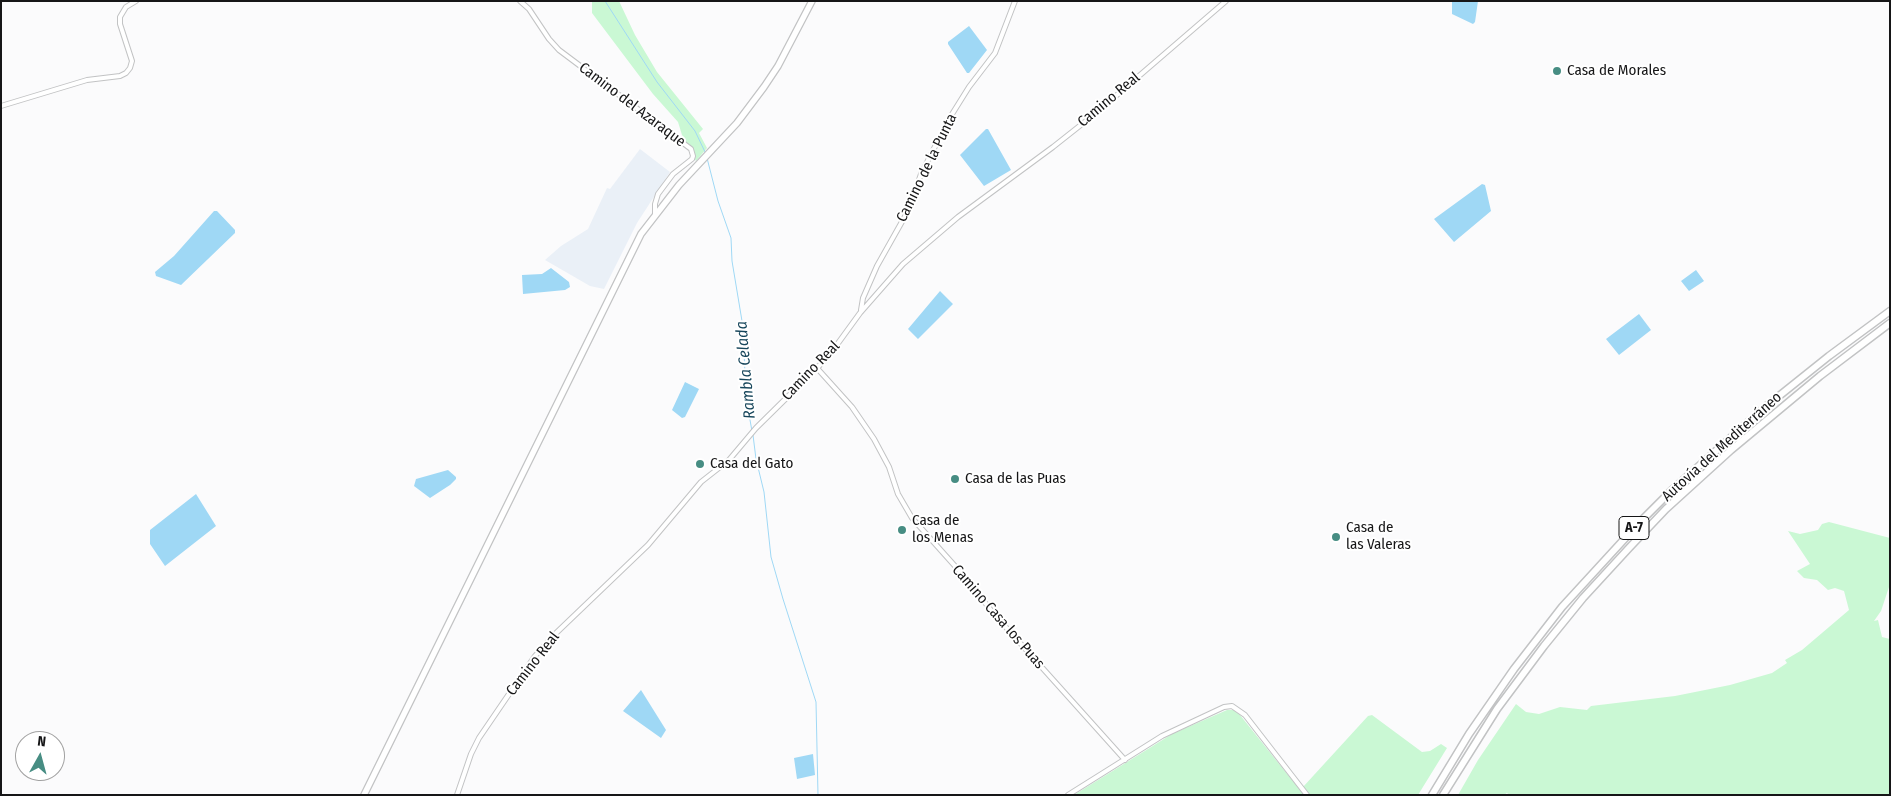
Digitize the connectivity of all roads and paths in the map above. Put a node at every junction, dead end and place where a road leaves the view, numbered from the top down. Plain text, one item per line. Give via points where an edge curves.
1 (136, 1) edge
2 (520, 1) edge
3 (812, 1) edge
4 (1015, 1) edge
5 (1226, 1) edge
6 (1, 106) edge
7 (655, 216) junction
8 (1890, 311) edge
9 (860, 313) junction
10 (1890, 323) edge
11 (816, 367) junction
12 (1125, 760) junction
13 (364, 795) edge
14 (457, 795) edge
15 (1068, 795) edge
16 (1307, 795) edge
17 (1432, 795) edge
18 (1443, 795) edge

1 - 6 street via 126,7 120,17 132,61 126,73 87,80
2 - 7 street, Camino del Azaraque via 559,50 691,150 692,159 673,174 658,194
3 - 7 main road via 764,87 737,123
4 - 9 street, Camino de la Punta via 995,53 949,119 925,166 908,211 877,266
5 - 9 street, Camino Real via 1078,127 928,241
7 - 13 main road via 641,234 612,290
8 - 17 highway, Autovía del Mediterráneo / A-7 via 1758,414 1633,529 1562,608 1514,669
9 - 11 street, Camino Real via 828,357
10 - 18 highway, Autovía del Mediterráneo / A-7 via 1738,443 1628,548 1544,646 1497,709
11 - 12 street, Camino Casa los Puas via 852,407 874,439 912,518
11 - 14 street, Camino Real via 729,460 691,492 648,546 536,656 479,738
12 - 15 street
12 - 16 street via 1191,721 1232,706 1245,715

